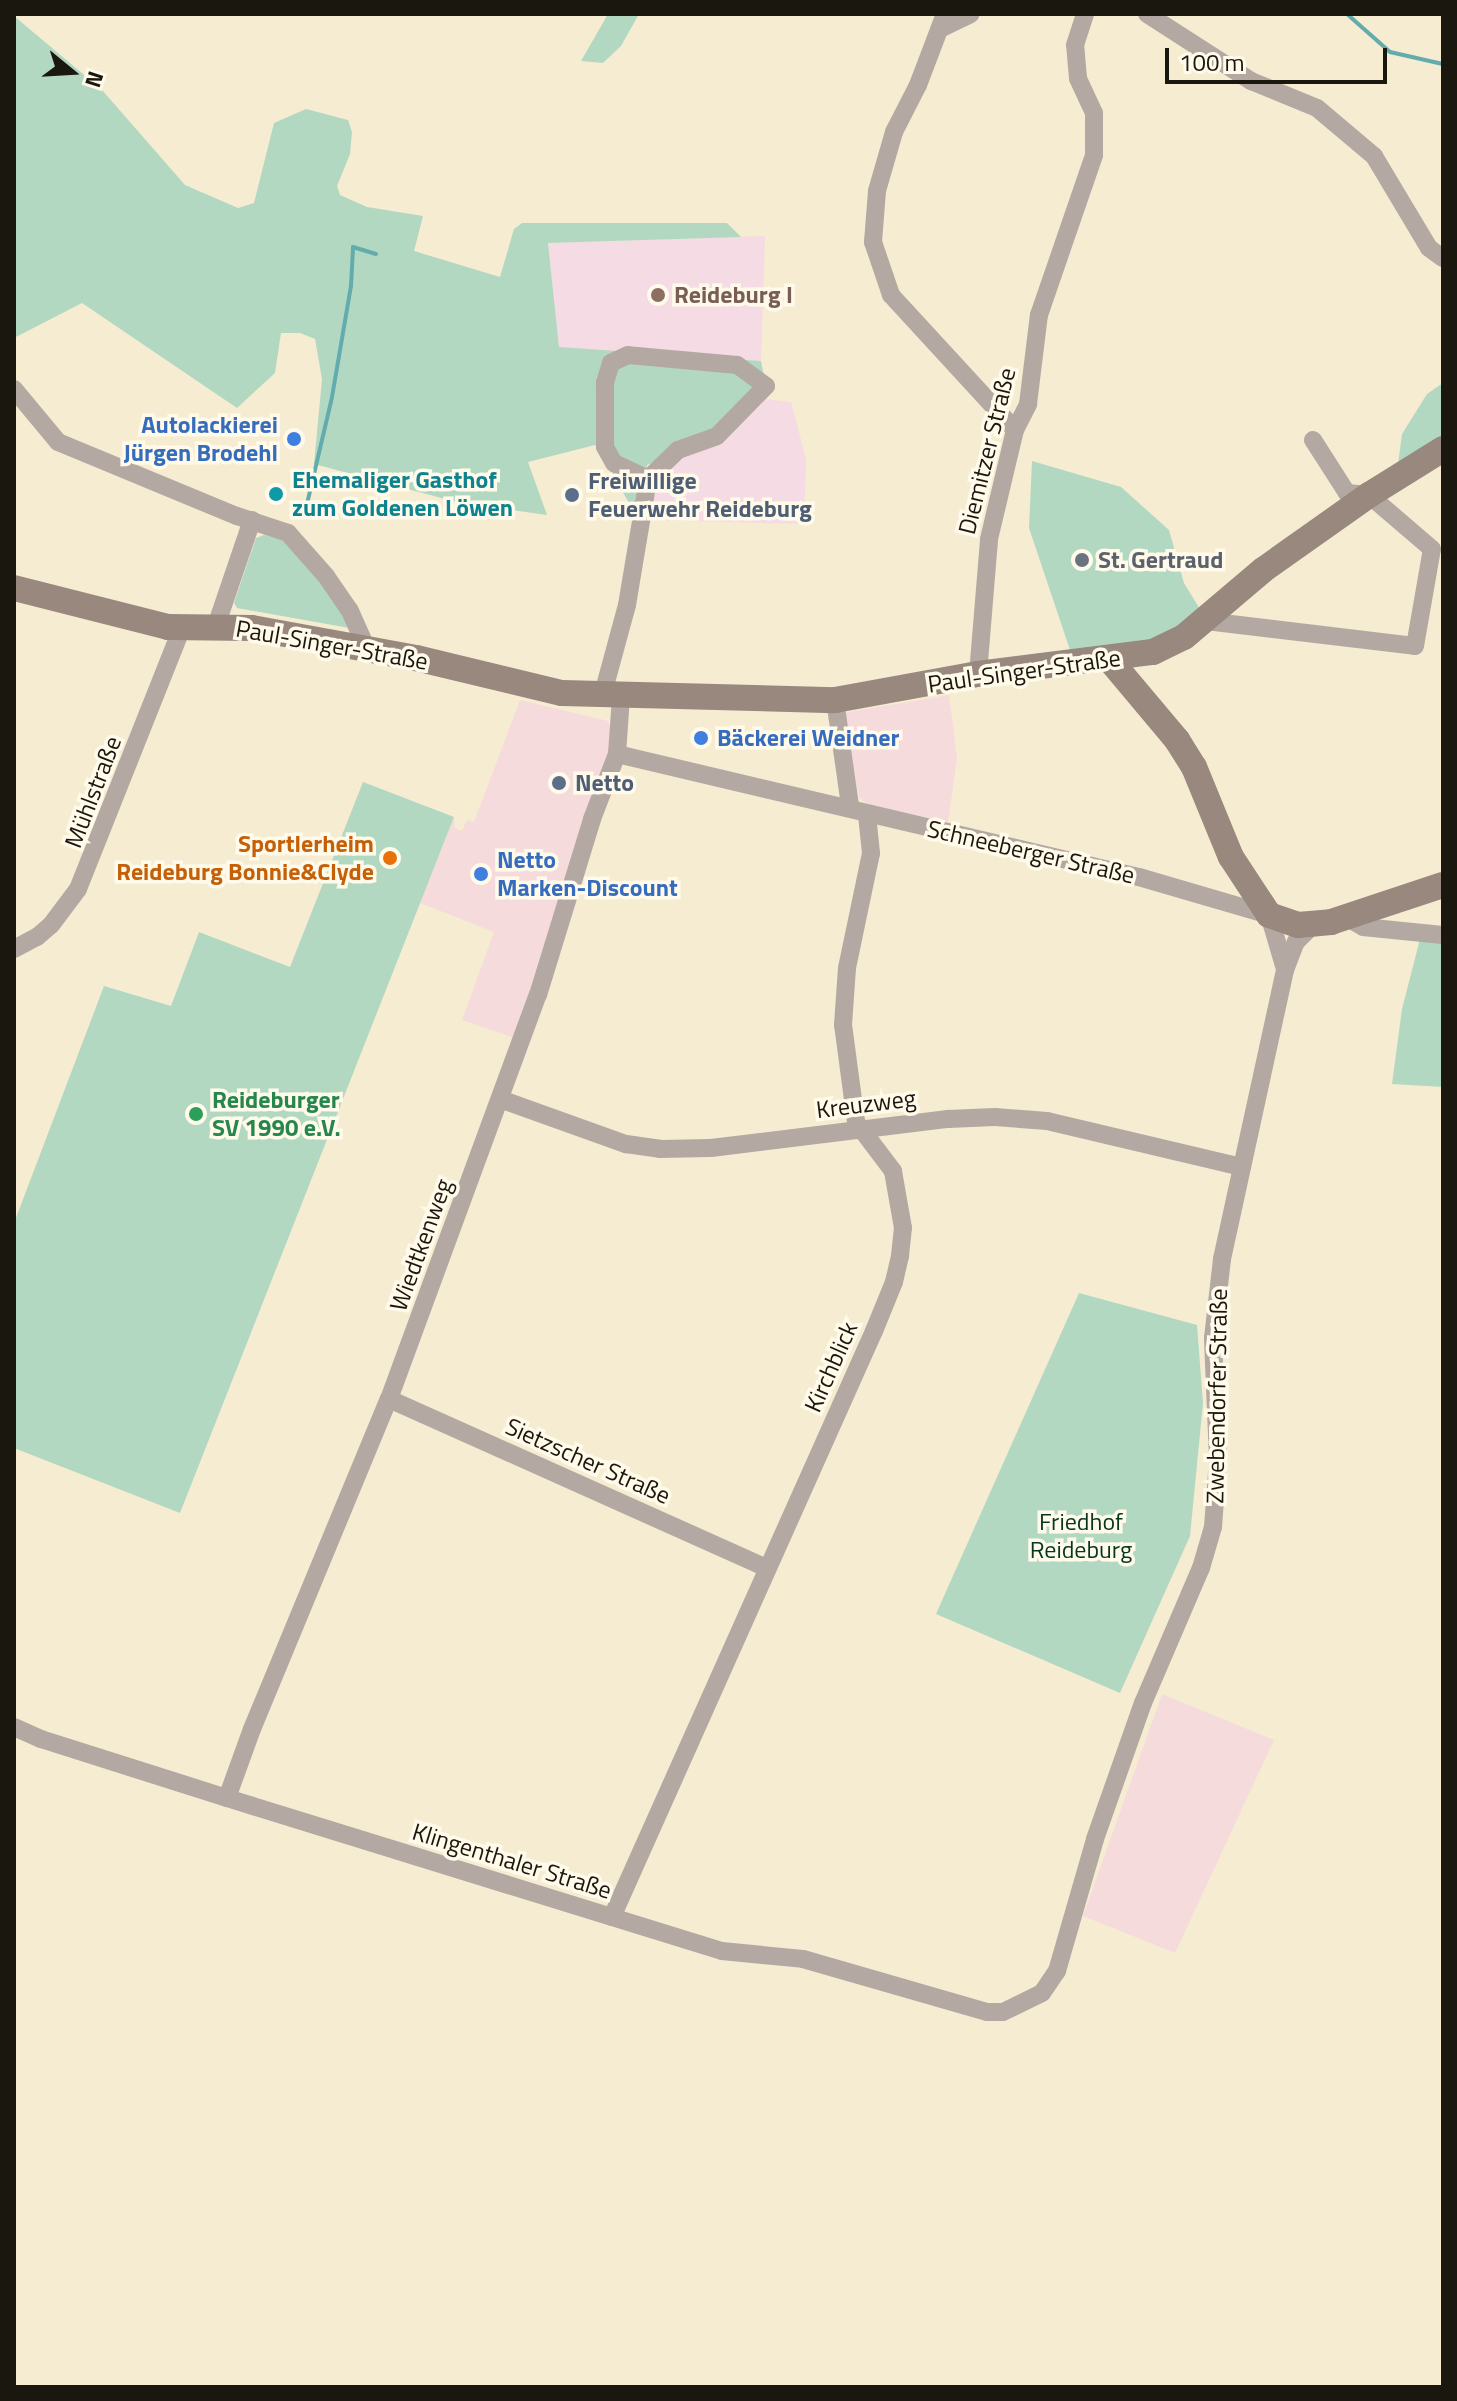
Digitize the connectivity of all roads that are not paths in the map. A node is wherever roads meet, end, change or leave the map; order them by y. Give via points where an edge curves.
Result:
1 (971, 14) edge
2 (1085, 14) edge
3 (1147, 14) edge
4 (943, 22) edge
5 (1443, 258) edge
6 (14, 389) edge
7 (1015, 430) junction
8 (1313, 440) dead end
9 (1443, 449) edge
10 (648, 479) junction
11 (1369, 495) junction
12 (252, 520) junction
13 (14, 588) edge
14 (1206, 621) junction
15 (216, 626) junction
16 (182, 628) junction
17 (360, 648) junction
18 (1109, 659) junction
19 (978, 674) junction
20 (612, 697) junction
21 (835, 700) junction
22 (617, 754) junction
23 (858, 810) junction
24 (1443, 885) edge
25 (1269, 915) junction
26 (1347, 918) junction
27 (1314, 924) junction
28 (1443, 935) edge
29 (14, 949) edge
30 (1285, 970) junction
31 (500, 1099) junction
32 (859, 1129) junction
33 (1242, 1167) junction
34 (389, 1399) junction
35 (767, 1568) junction
36 (14, 1727) edge
37 (227, 1798) junction
38 (612, 1917) junction
39 (1003, 2012) joint

1 - 4 street
2 - 7 street, Diemitzer Straße via 1075,45 1078,78 1094,113 1094,155 1039,315 1028,404
3 - 5 street via 1251,81 1317,108 1374,156 1429,248
4 - 7 street via 894,132 877,191 873,242 891,295
6 - 12 street via 58,442
7 - 19 street, Diemitzer Straße via 989,539
8 - 11 street via 1347,493
9 - 11 street, Paul-Singer-Straße
10 - 10 street via 678,450 717,436 766,386 737,365 628,355 611,363 605,383 605,447 614,463
10 - 20 street
11 - 14 street, Paul-Singer-Straße via 1263,570
11 - 14 street via 1432,549 1415,646
12 - 15 street
12 - 17 street via 288,533 304,549 350,611 362,638
13 - 16 street, Paul-Singer-Straße
14 - 18 street, Paul-Singer-Straße via 1153,652
15 - 16 street, Paul-Singer-Straße
15 - 17 street, Paul-Singer-Straße
16 - 29 street, Mühlstraße via 78,889 51,925
17 - 20 street, Paul-Singer-Straße via 562,693
18 - 19 street, Paul-Singer-Straße
18 - 25 street, Zwebendorfer Straße via 1186,754 1231,857
19 - 21 street, Paul-Singer-Straße
20 - 21 street, Paul-Singer-Straße
20 - 22 street, Wiedtkenweg
21 - 23 street
22 - 23 street, Schneeberger Straße
22 - 31 street, Wiedtkenweg
23 - 25 street, Schneeberger Straße via 1139,877
23 - 32 street, Kirchblick via 871,853 843,997
24 - 26 street
25 - 27 street, Schneeberger Straße via 1298,925
25 - 30 street, Zwebendorfer Straße
26 - 27 street, Schneeberger Straße
26 - 28 street, Schneeberger Straße via 1363,927
27 - 30 street, Zwebendorfer Straße via 1296,942
30 - 33 street, Zwebendorfer Straße
31 - 32 street, Kreuzweg via 626,1144 660,1149 711,1148
31 - 34 street, Wiedtkenweg
32 - 33 street, Kreuzweg via 948,1119 1031,1118
32 - 35 street, Kirchblick via 893,1171 903,1228 900,1256 874,1331
33 - 39 street, Zwebendorfer Straße via 1215,1307 1218,1459 1213,1527 1095,1839 1057,1971 1042,1993
34 - 35 street, Sietzscher Straße
34 - 37 street, Wiedtkenweg
35 - 38 street, Kirchblick
36 - 37 street, Klingenthaler Straße
37 - 38 street, Klingenthaler Straße
38 - 39 street, Klingenthaler Straße via 722,1951 803,1959 952,2004

